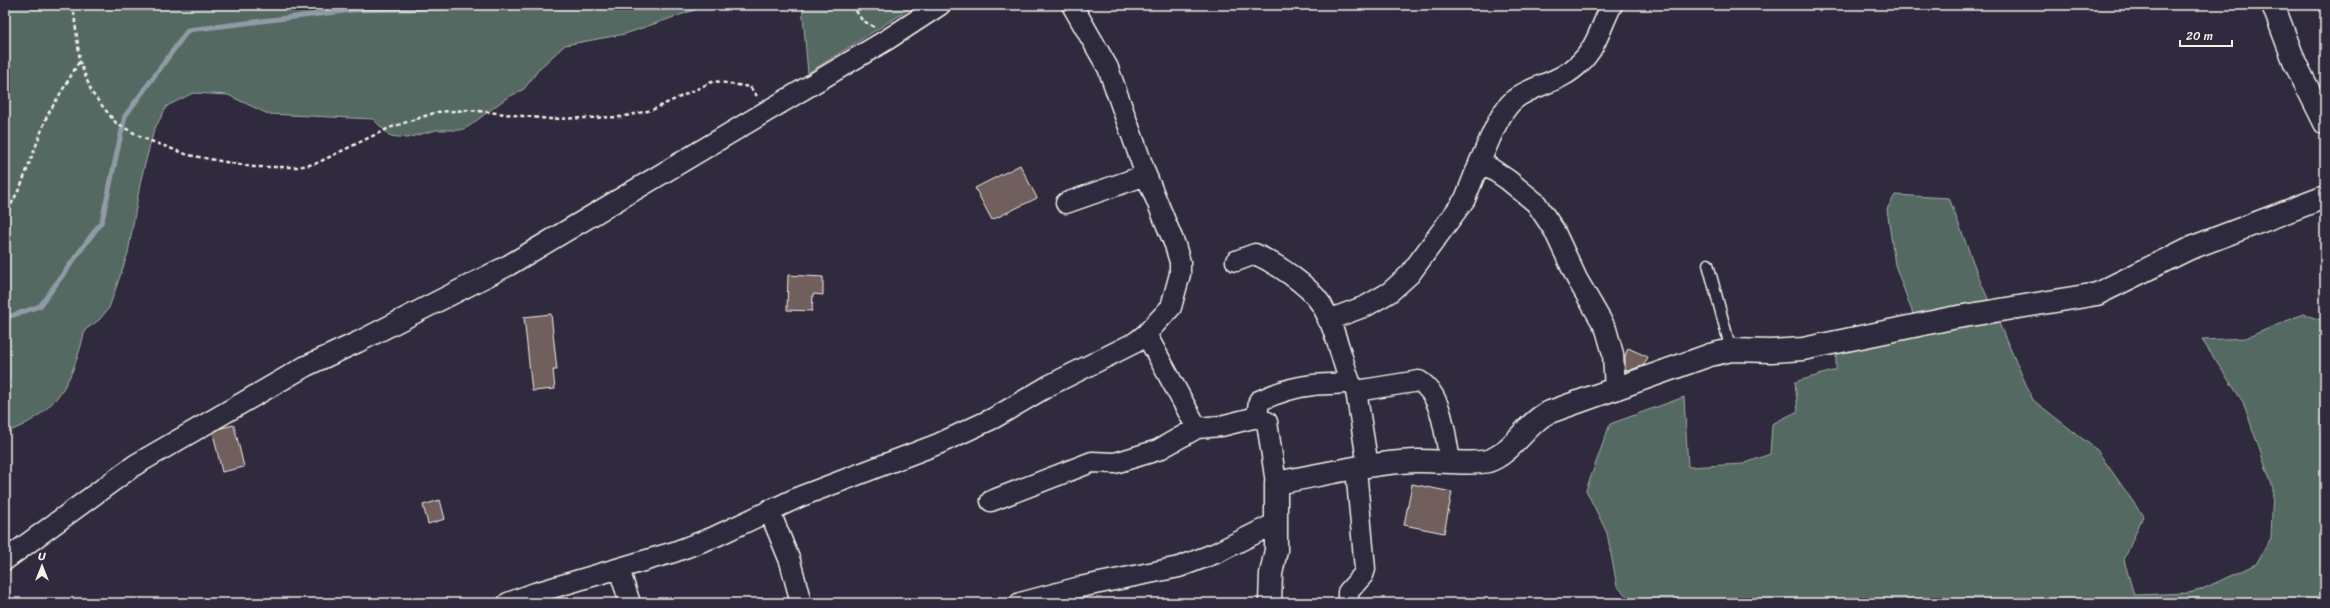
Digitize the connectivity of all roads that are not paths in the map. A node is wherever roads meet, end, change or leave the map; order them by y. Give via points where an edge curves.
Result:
1 (940, 5) edge
2 (1072, 5) edge
3 (1612, 5) edge
4 (2273, 5) edge
5 (2325, 123) edge
6 (1480, 161) junction
7 (1146, 175) junction
8 (2325, 197) edge
9 (1066, 203) dead end
10 (1236, 261) dead end
11 (1708, 264) dead end
12 (1328, 320) junction
13 (1146, 334) junction
14 (1732, 350) junction
15 (1353, 387) junction
16 (1615, 390) junction
17 (1256, 417) junction
18 (1197, 428) junction
19 (1450, 461) junction
20 (1362, 467) junction
21 (1276, 483) junction
22 (991, 501) dead end
23 (769, 510) junction
24 (1276, 523) junction
25 (5, 560) edge
26 (619, 570) junction
27 (508, 603) edge
28 (630, 603) edge
29 (801, 603) edge
30 (1020, 603) edge
31 (1270, 603) edge
32 (1348, 603) edge

1 - 25 street via 888,39 509,265 306,366 135,465
2 - 7 street via 1108,68
3 - 6 street via 1590,53 1564,77 1526,92 1512,102 1503,114
4 - 5 street via 2295,63
6 - 12 street via 1465,199 1410,274 1390,292
6 - 16 street via 1536,203 1554,230 1577,279 1606,329 1613,354
7 - 9 street
7 - 13 street via 1176,245 1180,274 1171,307
8 - 14 street via 2188,249 2097,294 1952,318 1803,349 1771,352
10 - 12 street via 1252,254 1261,257 1314,294
11 - 14 lane
12 - 15 street
13 - 18 street
13 - 23 street via 1136,342 1050,385 971,429
14 - 16 street via 1710,355
15 - 17 street via 1312,385 1277,392 1259,401
15 - 19 street via 1419,381 1428,386 1436,400
15 - 20 street
16 - 19 street via 1540,416 1501,453 1488,461
17 - 18 street via 1221,426
17 - 21 street via 1266,422
18 - 22 street via 1158,450 1115,463 1092,462
19 - 20 street via 1414,461
20 - 21 street
20 - 32 street via 1365,570 1348,592
21 - 24 street
23 - 26 street via 714,537
23 - 29 street via 790,561
24 - 30 street via 1227,548 1179,567 1080,587
24 - 31 street via 1276,550 1271,574
26 - 27 street
26 - 28 street

